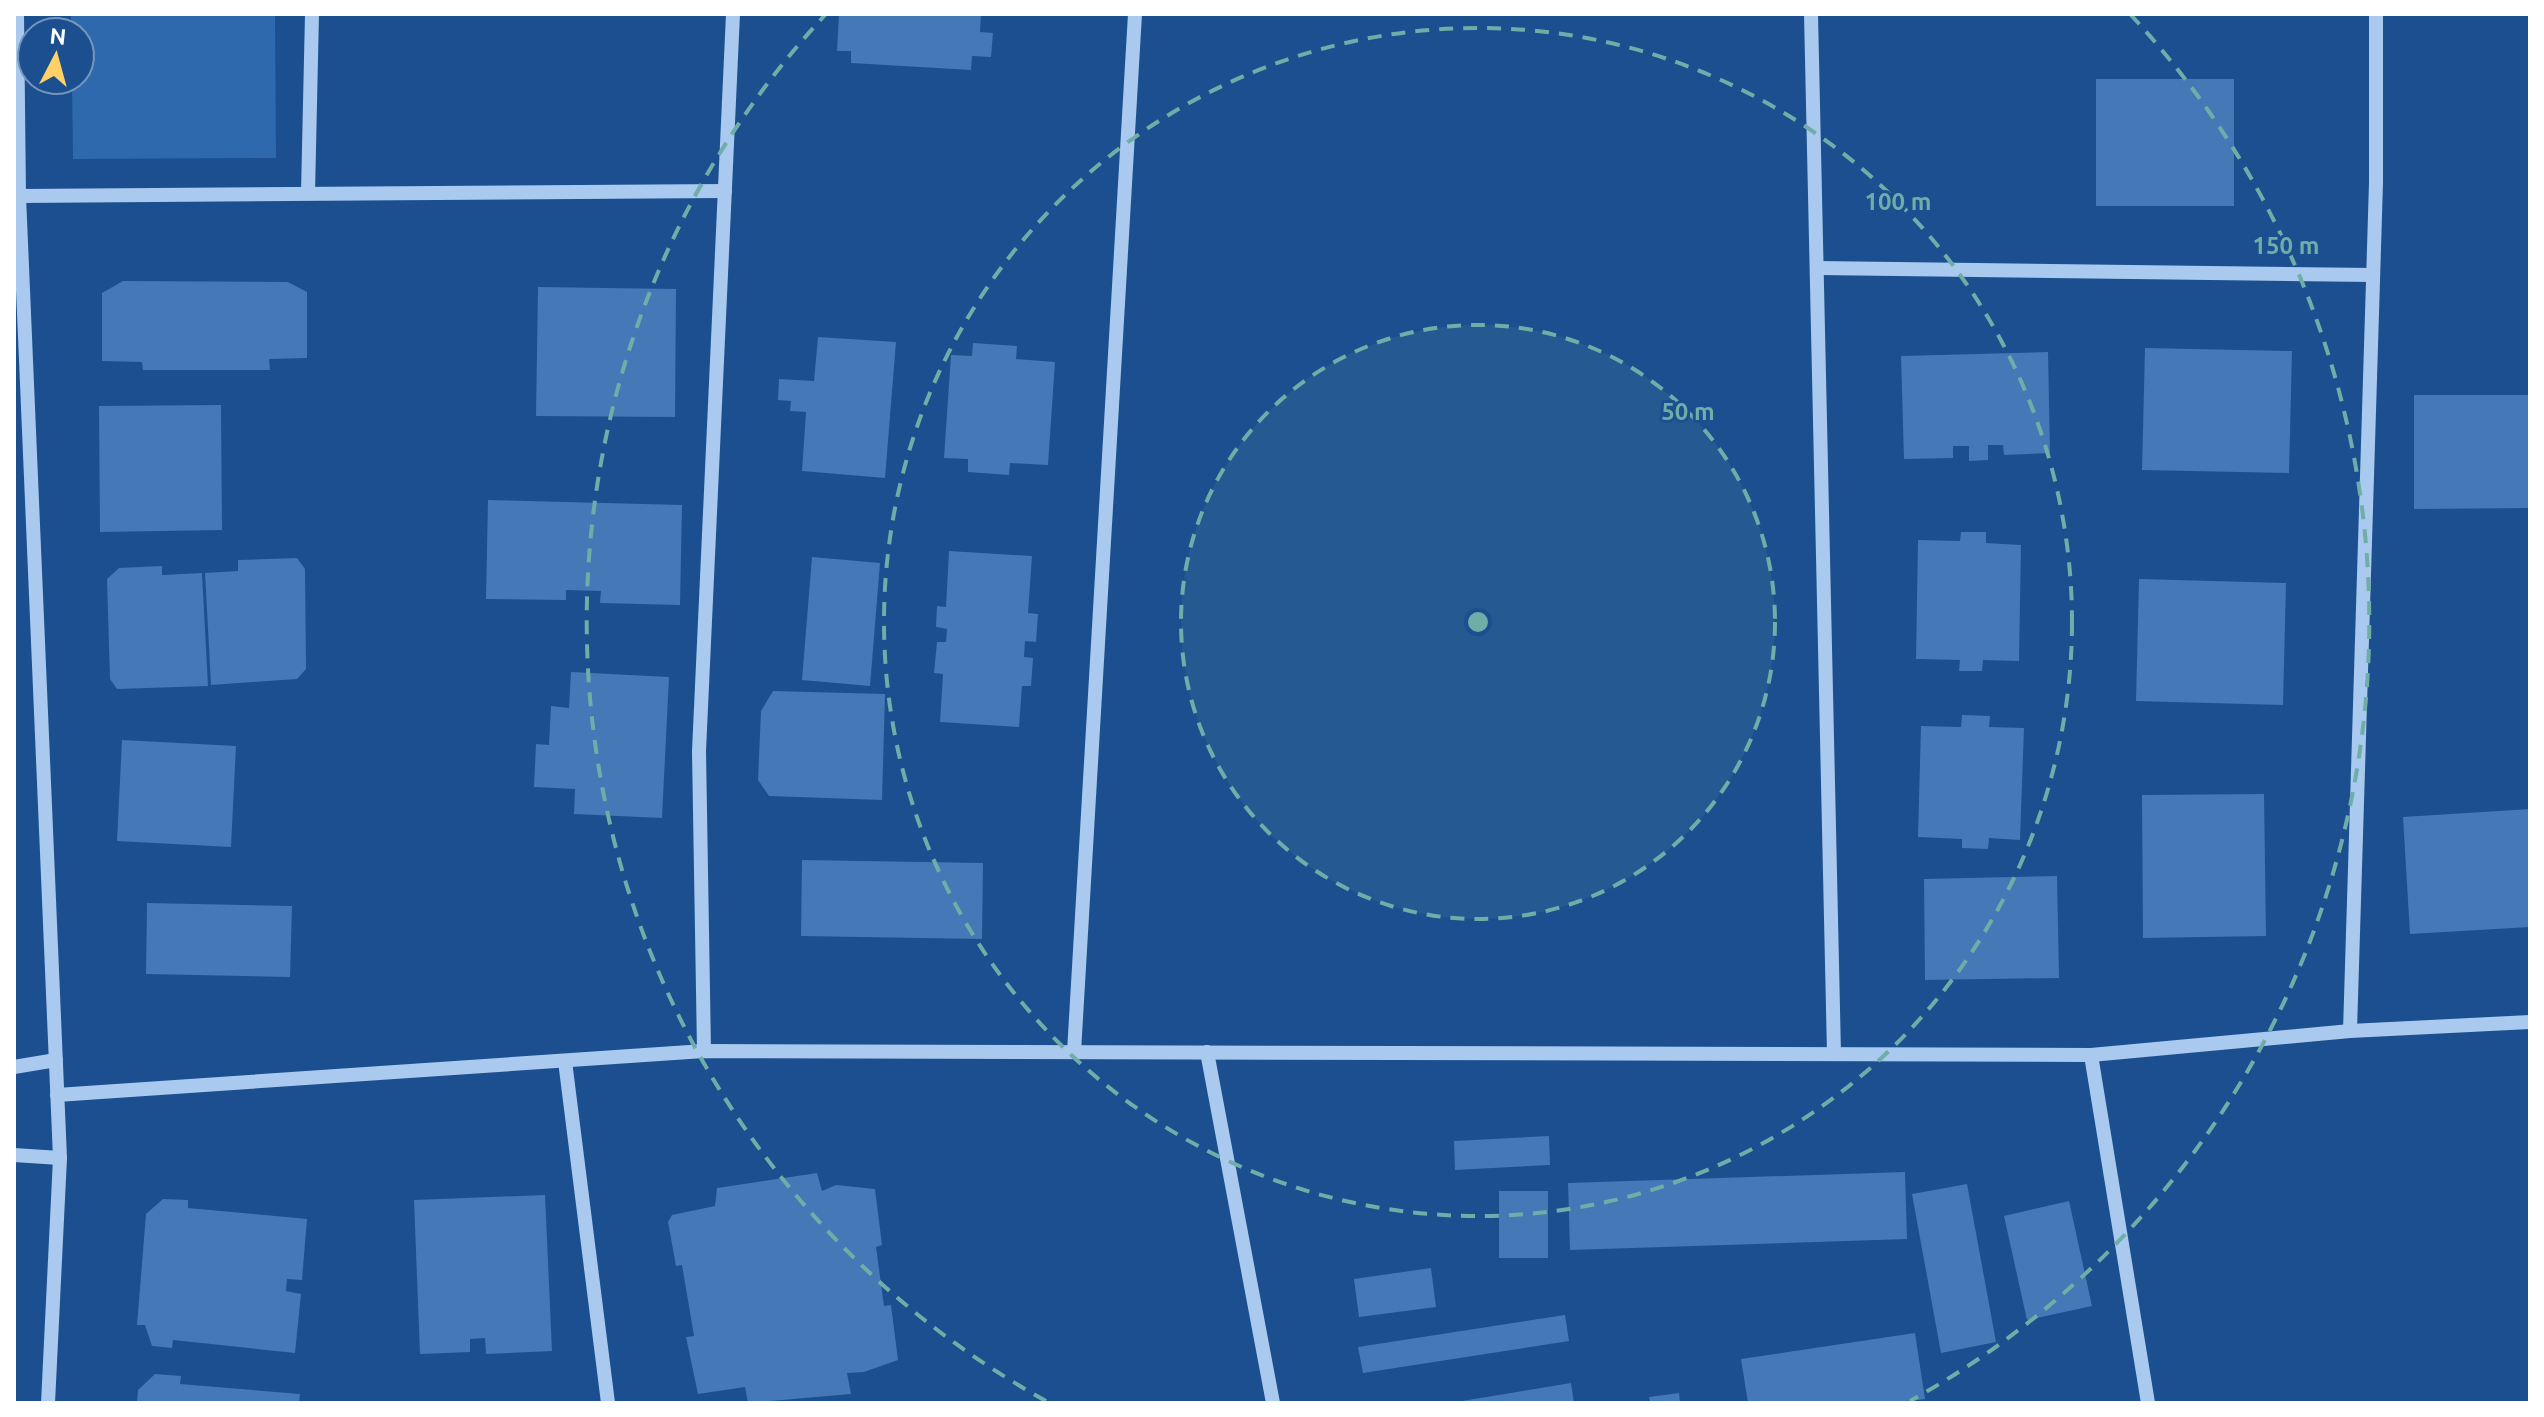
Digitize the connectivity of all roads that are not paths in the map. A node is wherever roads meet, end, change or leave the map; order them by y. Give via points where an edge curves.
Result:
1 (17, 14) edge
2 (312, 14) edge
3 (733, 14) edge
4 (1135, 14) edge
5 (1811, 14) edge
6 (2376, 14) edge
7 (725, 191) junction
8 (308, 193) junction
9 (19, 196) junction
10 (1817, 268) junction
11 (2373, 275) junction
12 (2530, 1022) edge
13 (2350, 1031) junction
14 (704, 1051) junction
15 (1074, 1052) junction
16 (1207, 1052) junction
17 (1834, 1054) junction
18 (2091, 1055) junction
19 (56, 1060) junction
20 (565, 1061) junction
21 (14, 1067) edge
22 (57, 1095) junction
23 (14, 1155) edge
24 (60, 1158) junction
25 (48, 1403) edge
26 (608, 1403) edge
27 (1273, 1403) edge
28 (2148, 1403) edge

1 - 9 street
2 - 8 street
3 - 7 street
4 - 15 street
5 - 10 street
6 - 11 street
7 - 8 street
7 - 14 street via 699,751
8 - 9 street
9 - 19 street
10 - 11 street
10 - 17 street
11 - 13 street
12 - 13 street
13 - 18 street
14 - 15 street
14 - 20 street
15 - 16 street
16 - 17 street
16 - 27 street
17 - 18 street
18 - 28 street
19 - 21 street
19 - 22 street
20 - 22 street
20 - 26 street
22 - 24 street
23 - 24 street
24 - 25 street

